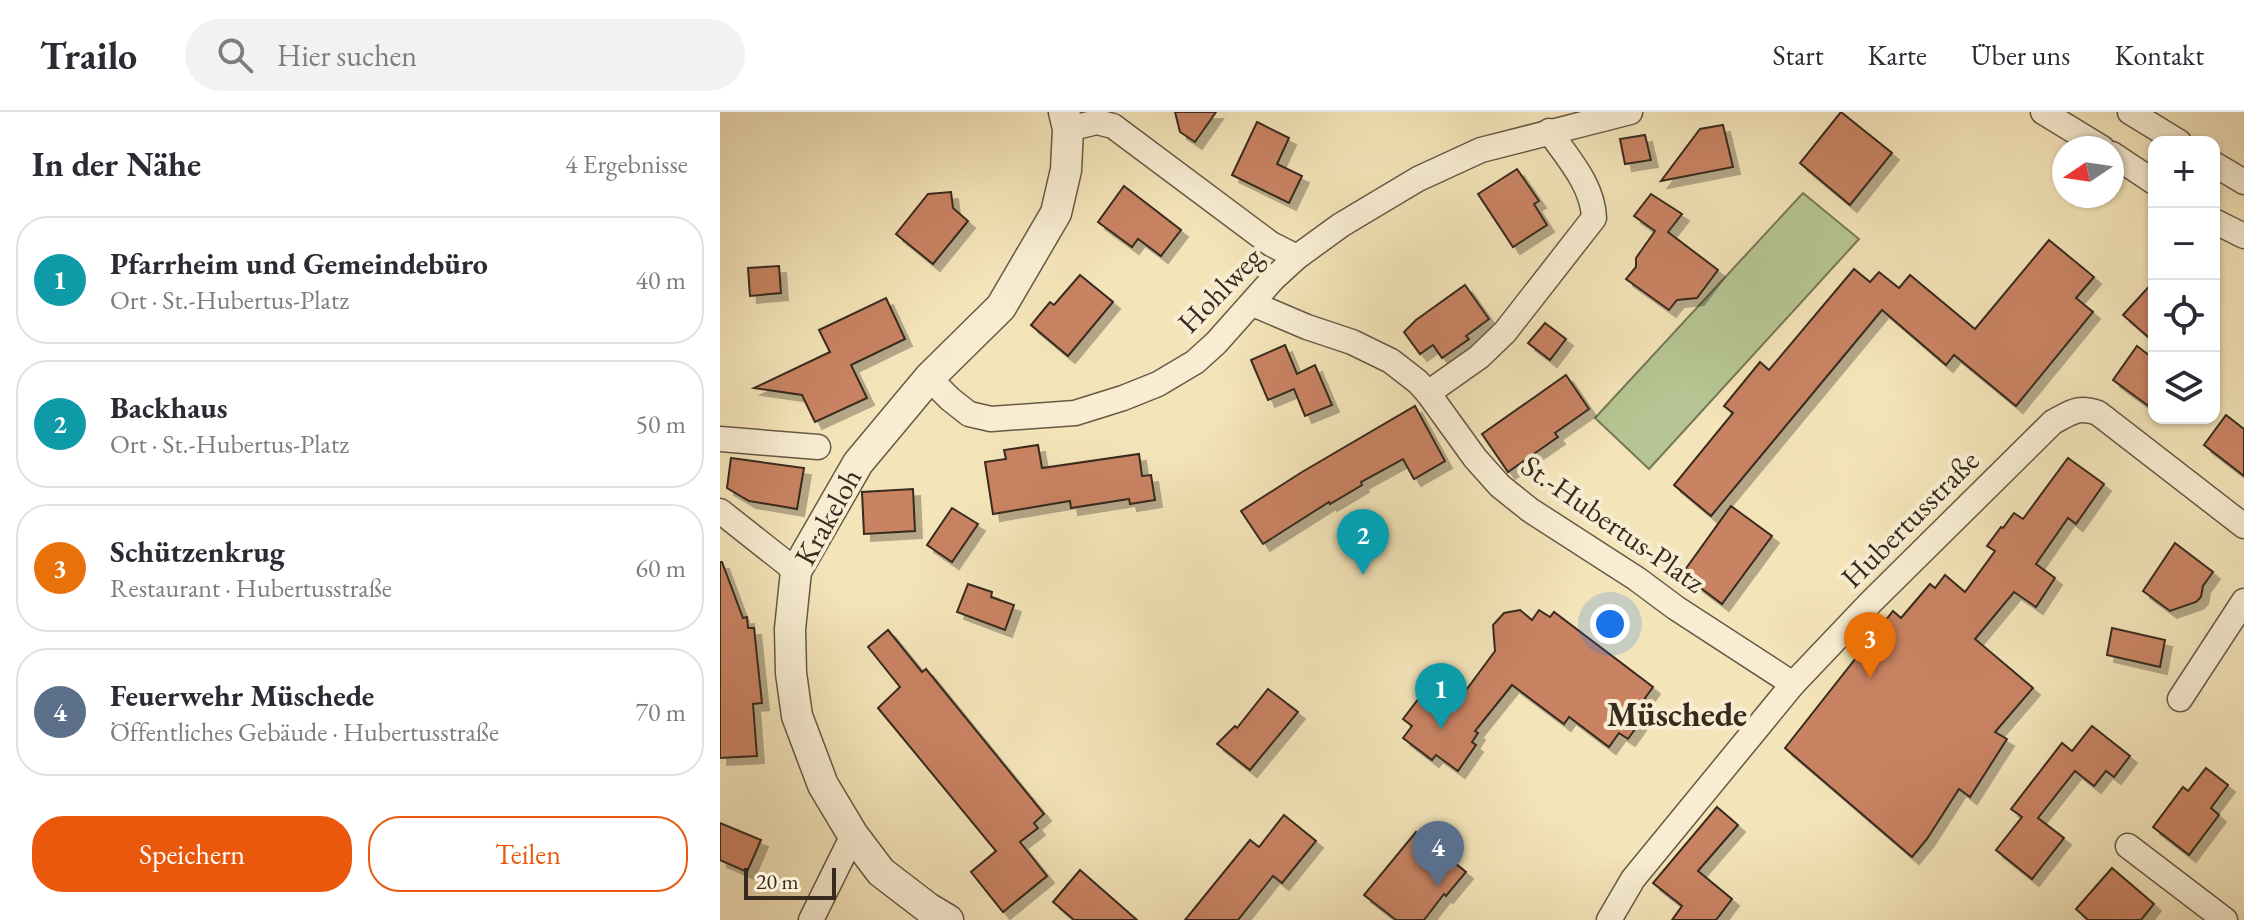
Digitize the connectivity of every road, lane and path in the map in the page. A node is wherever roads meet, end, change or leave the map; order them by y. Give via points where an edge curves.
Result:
1 (1630, 112) edge
2 (2043, 112) edge
3 (2130, 112) edge
4 (1066, 120) edge
5 (1549, 131) junction
6 (2082, 136) edge
7 (2169, 136) edge
8 (2124, 162) edge
9 (2220, 168) edge
10 (2148, 178) edge
11 (2244, 182) edge
12 (2220, 224) edge
13 (2244, 236) edge
14 (1297, 257) junction
15 (1253, 304) junction
16 (929, 378) junction
17 (1428, 393) junction
18 (720, 439) edge
19 (818, 447) dead end
20 (720, 511) edge
21 (2244, 526) edge
22 (796, 571) junction
23 (2244, 601) edge
24 (1793, 684) junction
25 (2180, 699) dead end
26 (853, 835) junction
27 (2128, 846) dead end
28 (811, 920) edge
29 (948, 920) edge
30 (1609, 920) edge
31 (2225, 920) edge

1 - 5 street, Hohlweg
2 - 6 street
3 - 7 street
4 - 14 street, Krakeloh via 1113,126 1271,244
4 - 16 street, Krakeloh via 1066,170 1056,213 1001,307
5 - 14 street, Hohlweg via 1481,150 1418,179
5 - 17 street via 1584,183 1594,218 1505,332
8 - 10 street
9 - 11 street
12 - 13 street
14 - 15 street, Hohlweg
15 - 16 street, Hohlweg via 1195,362 1158,384 1075,413 991,419 969,414
15 - 17 street, St.-Hubertus-Platz via 1391,361
16 - 22 street, Krakeloh via 858,463
17 - 24 street, St.-Hubertus-Platz via 1475,458 1530,510
18 - 19 street
20 - 22 street
21 - 24 street, Hubertusstraße via 2098,413 2070,413 2053,422
22 - 26 street, Krakeloh via 790,629 797,716 823,785
23 - 25 street
24 - 30 street, Hubertusstraße via 1633,879
26 - 28 street
26 - 29 street, Krakeloh via 881,872
27 - 31 street

